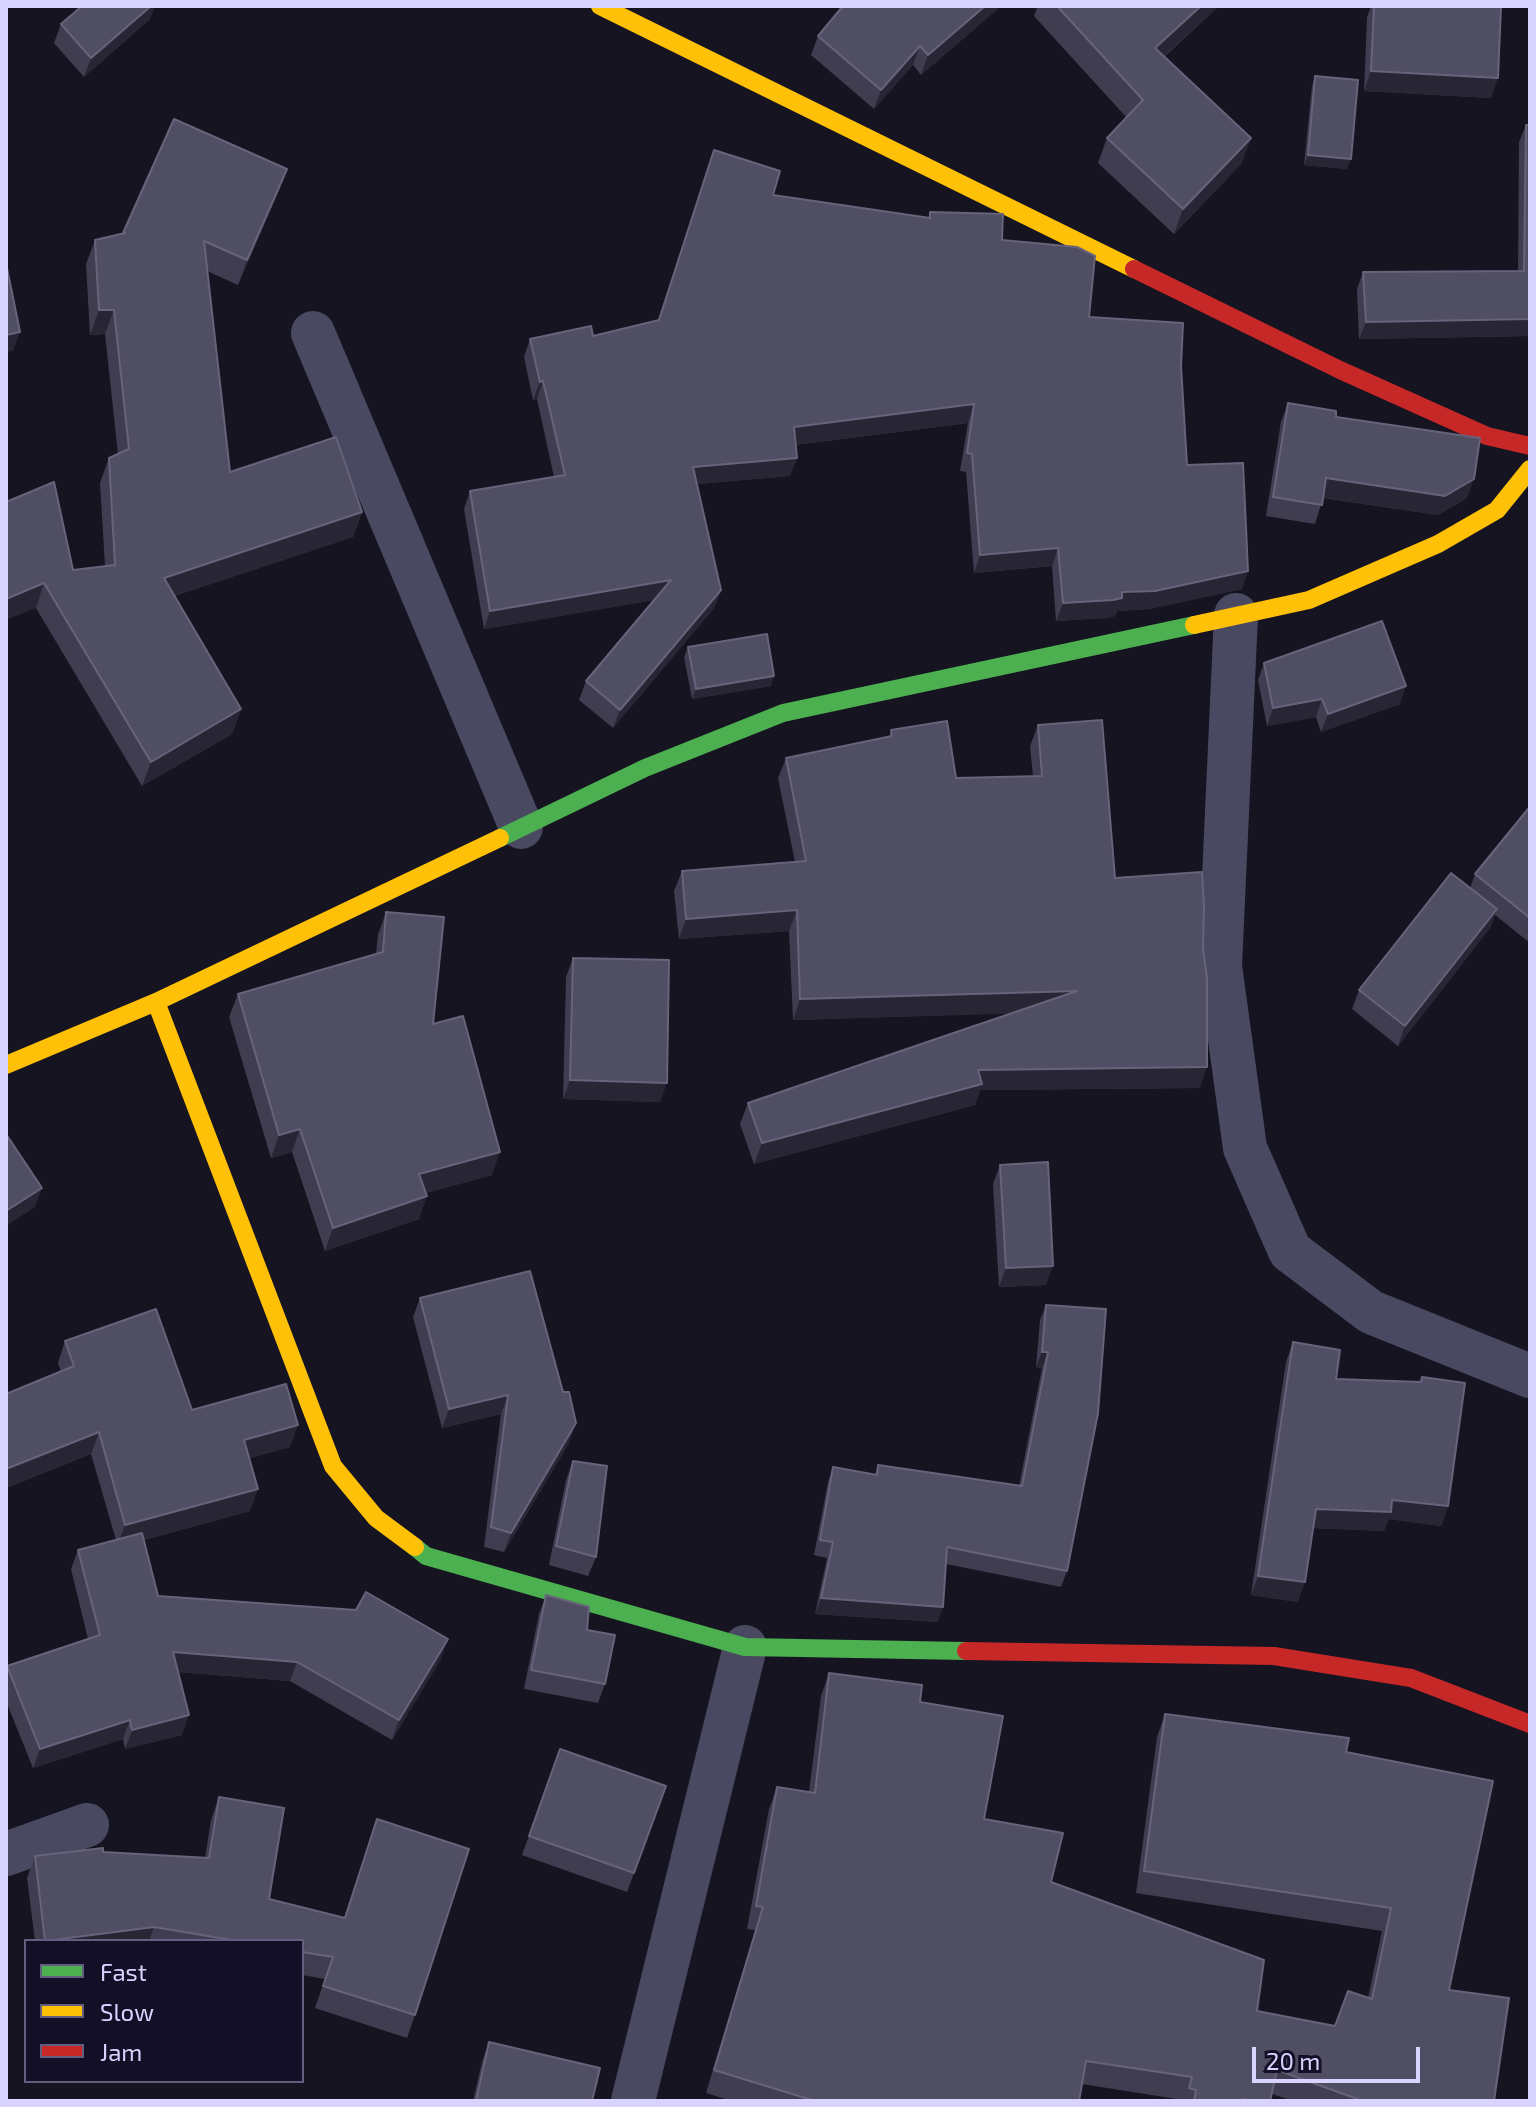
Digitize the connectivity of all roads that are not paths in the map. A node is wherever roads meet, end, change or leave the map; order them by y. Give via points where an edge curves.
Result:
1 (600, 6) edge
2 (313, 333) dead end
3 (1530, 446) edge
4 (1530, 469) edge
5 (1236, 615) junction
6 (521, 827) junction
7 (156, 1002) junction
8 (6, 1065) edge
9 (1530, 1376) edge
10 (745, 1647) junction
11 (1530, 1724) edge
12 (87, 1825) dead end
13 (6, 1854) edge
14 (633, 2101) edge

1 - 3 street via 1340,370 1487,436
2 - 6 street
4 - 5 street via 1497,510 1438,544 1309,600
5 - 6 street via 783,713 645,768
5 - 9 street via 1220,966 1245,1148 1290,1251 1371,1312
6 - 7 street
7 - 8 street
7 - 10 street via 333,1466 376,1518 426,1556
10 - 11 street via 1274,1656 1411,1678
10 - 14 street
12 - 13 street

